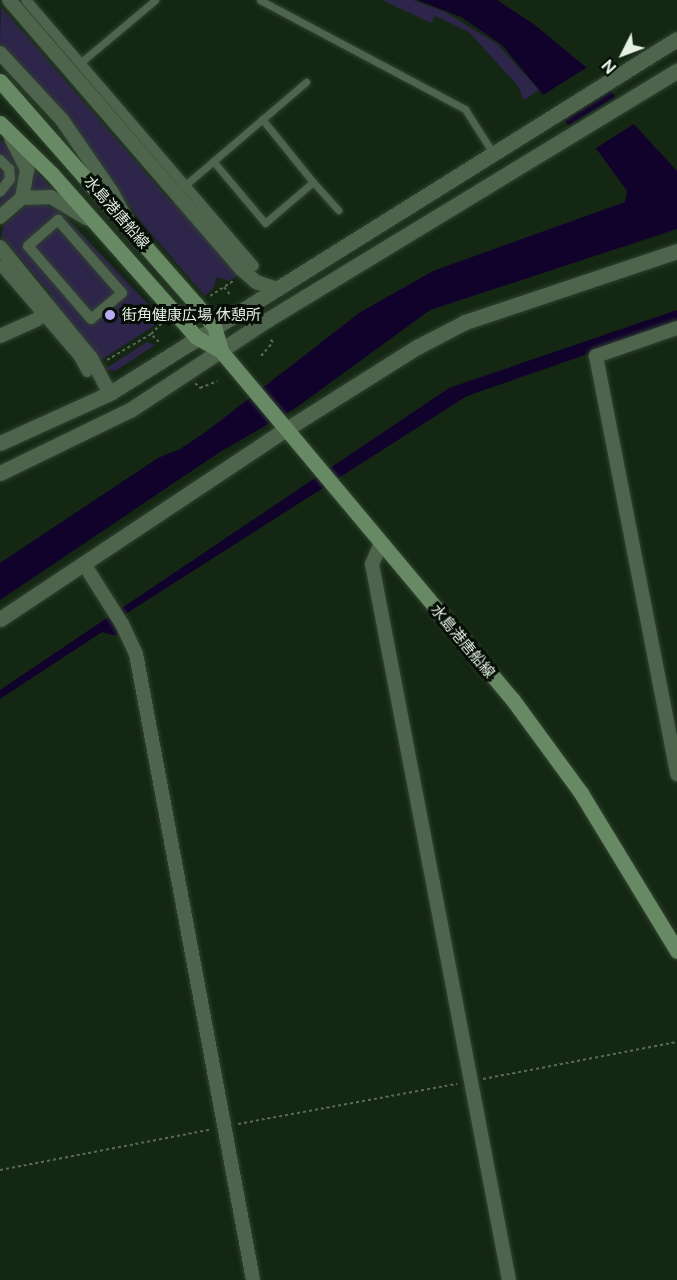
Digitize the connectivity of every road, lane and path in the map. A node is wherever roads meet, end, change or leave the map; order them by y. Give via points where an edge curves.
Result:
1 (9, 0) edge
2 (26, 0) edge
3 (155, 0) edge
4 (260, 0) edge
5 (677, 39) edge
6 (0, 53) edge
7 (80, 63) junction
8 (677, 71) edge
9 (0, 81) edge
10 (306, 82) dead end
11 (262, 120) junction
12 (3, 127) edge
13 (493, 153) junction
14 (0, 160) edge
15 (213, 161) junction
16 (313, 182) junction
17 (179, 190) junction
18 (0, 192) edge
19 (22, 198) junction
20 (338, 210) dead end
21 (0, 217) edge
22 (97, 226) junction
23 (131, 228) junction
24 (0, 247) edge
25 (677, 251) edge
26 (0, 265) edge
27 (254, 266) dead end
28 (240, 277) dead end
29 (224, 287) junction
30 (274, 288) junction
31 (210, 296) dead end
32 (231, 296) dead end
33 (47, 312) junction
34 (91, 319) joint
35 (162, 323) dead end
36 (214, 326) junction
37 (677, 328) edge
38 (151, 334) junction
39 (0, 336) edge
40 (196, 337) junction
41 (268, 338) dead end
42 (159, 342) dead end
43 (221, 351) junction
44 (261, 356) dead end
45 (102, 363) dead end
46 (87, 372) dead end
47 (218, 381) dead end
48 (195, 383) dead end
49 (110, 393) junction
50 (282, 426) junction
51 (0, 443) edge
52 (0, 473) edge
53 (381, 543) junction
54 (84, 564) junction
55 (0, 620) edge
56 (677, 774) edge
57 (677, 951) edge
58 (677, 1042) edge
59 (471, 1081) junction
60 (224, 1126) junction
61 (0, 1170) edge
62 (253, 1280) edge
63 (509, 1280) edge

1 - 17 street
2 - 7 street
3 - 7 lane
4 - 13 lane via 465,109
5 - 13 street
6 - 23 street via 62,120 111,190
7 - 17 street
8 - 43 street
9 - 23 main road, 水島港唐船線
10 - 11 lane
11 - 15 lane
11 - 16 lane
12 - 19 street via 27,170
12 - 22 main road, 水島港唐船線
13 - 30 street
14 - 18 street via 9,169 10,179
15 - 16 lane via 265,223
15 - 17 lane
16 - 20 lane
17 - 27 street
17 - 30 street via 240,268 256,282
19 - 21 street
19 - 22 street via 51,197
22 - 40 main road, 水島港唐船線
23 - 36 main road, 水島港唐船線
24 - 33 street
25 - 50 street via 465,322
26 - 33 street
28 - 29 path
29 - 31 path
29 - 32 path
30 - 36 street
33 - 39 street
33 - 46 street
33 - 49 street via 91,358
34 - 34 street via 28,246 58,220 122,293
35 - 38 path
36 - 40 street
36 - 43 main road, 水島港唐船線
37 - 56 street via 596,356
38 - 42 path
38 - 45 path
40 - 43 main road, 水島港唐船線
40 - 49 street
41 - 44 path via 273,342
43 - 50 main road, 水島港唐船線
43 - 52 street via 102,426
47 - 48 path via 200,388
49 - 51 street
50 - 53 main road, 水島港唐船線
50 - 54 street
53 - 57 main road, 水島港唐船線 via 549,747 613,842
53 - 59 street via 372,564
54 - 55 street
54 - 60 street via 136,654
58 - 59 path
59 - 60 path
59 - 63 street
60 - 61 path
60 - 62 street

